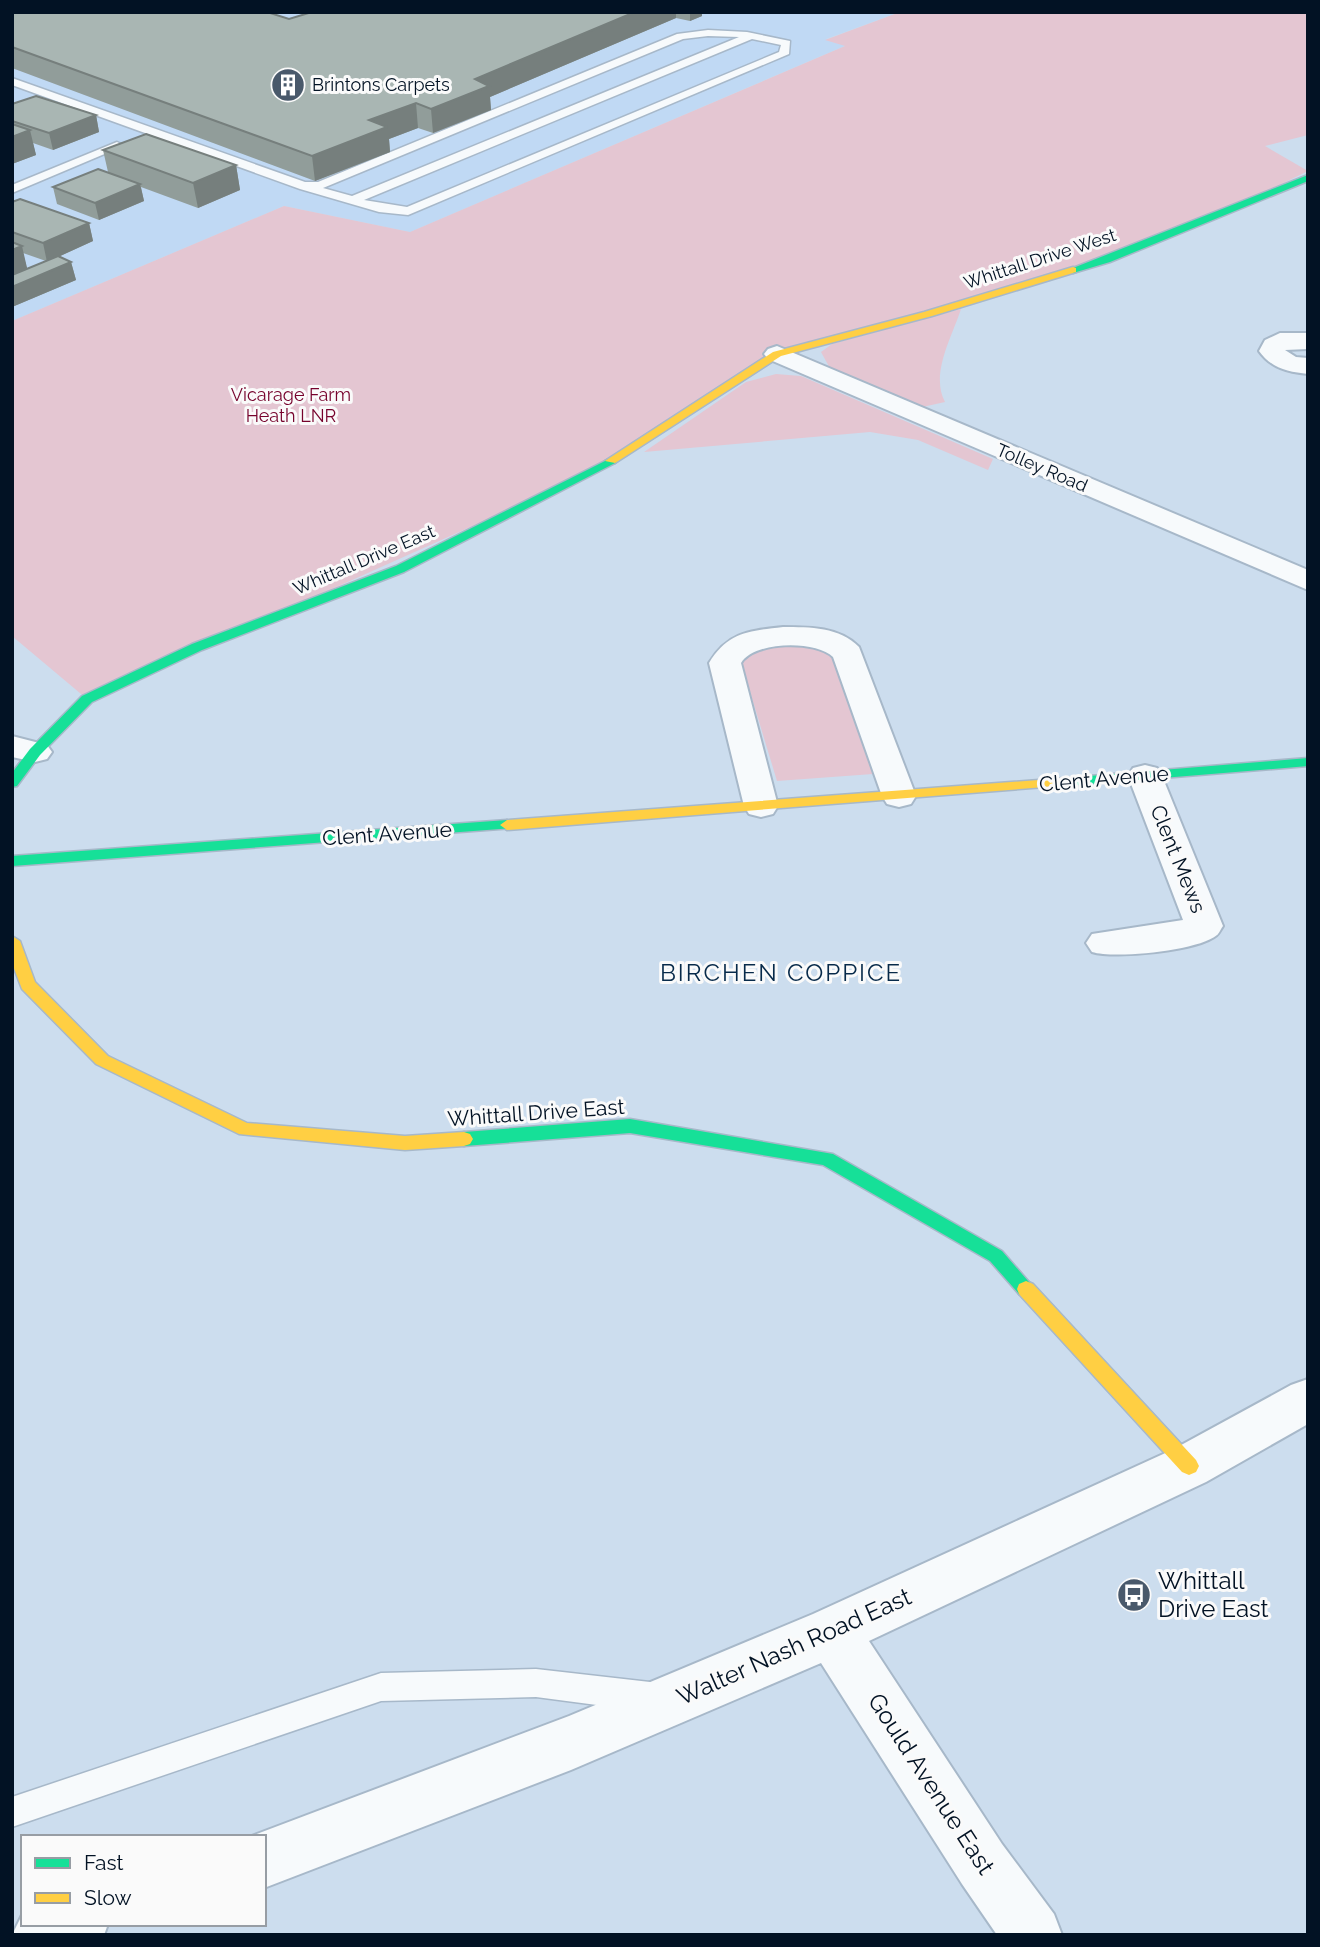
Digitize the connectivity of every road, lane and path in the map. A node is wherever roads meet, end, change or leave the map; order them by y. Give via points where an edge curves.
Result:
1 (752, 35) junction
2 (12, 81) edge
3 (117, 145) edge
4 (1308, 178) edge
5 (304, 186) junction
6 (12, 188) edge
7 (353, 200) junction
8 (1308, 341) edge
9 (777, 354) junction
10 (1308, 366) edge
11 (1308, 581) edge
12 (24, 749) edge
13 (1308, 762) edge
14 (1145, 776) junction
15 (12, 783) edge
16 (899, 796) junction
17 (761, 806) junction
18 (12, 861) edge
19 (12, 940) edge
20 (1105, 943) dead end
21 (1308, 1400) edge
22 (1189, 1466) junction
23 (832, 1632) junction
24 (672, 1700) junction
25 (12, 1812) edge
26 (266, 1858) edge
27 (72, 1926) edge
28 (41, 1935) edge
29 (1034, 1935) edge

1 - 5 lane via 703,32 681,36 337,179
1 - 7 lane
1 - 7 lane via 786,43 784,54 408,211
2 - 5 lane
3 - 6 lane
4 - 9 street, Whittall Drive West via 1107,260
5 - 7 lane
8 - 10 street via 1280,341 1272,351 1286,363
9 - 11 street, Tolley Road
9 - 12 street, Whittall Drive East via 595,471 400,569 197,648 87,699
12 - 15 street, Whittall Drive East
13 - 14 street, Clent Avenue
14 - 16 street, Clent Avenue
14 - 20 street, Clent Mews via 1204,926 1186,934
16 - 17 street, Clent Avenue
16 - 17 street via 848,654 835,643 809,637 777,638 748,642 733,650 725,663
17 - 18 street, Clent Avenue
19 - 22 street, Whittall Drive East via 28,985 102,1060 245,1129 405,1143 630,1126 827,1160 996,1256
21 - 22 street, Walter Nash Road East
22 - 23 street, Walter Nash Road East
23 - 24 street, Walter Nash Road East
23 - 29 street, Gould Avenue East via 982,1864
24 - 25 lane via 536,1683 381,1687
24 - 26 street, Walter Nash Road East
27 - 28 street

